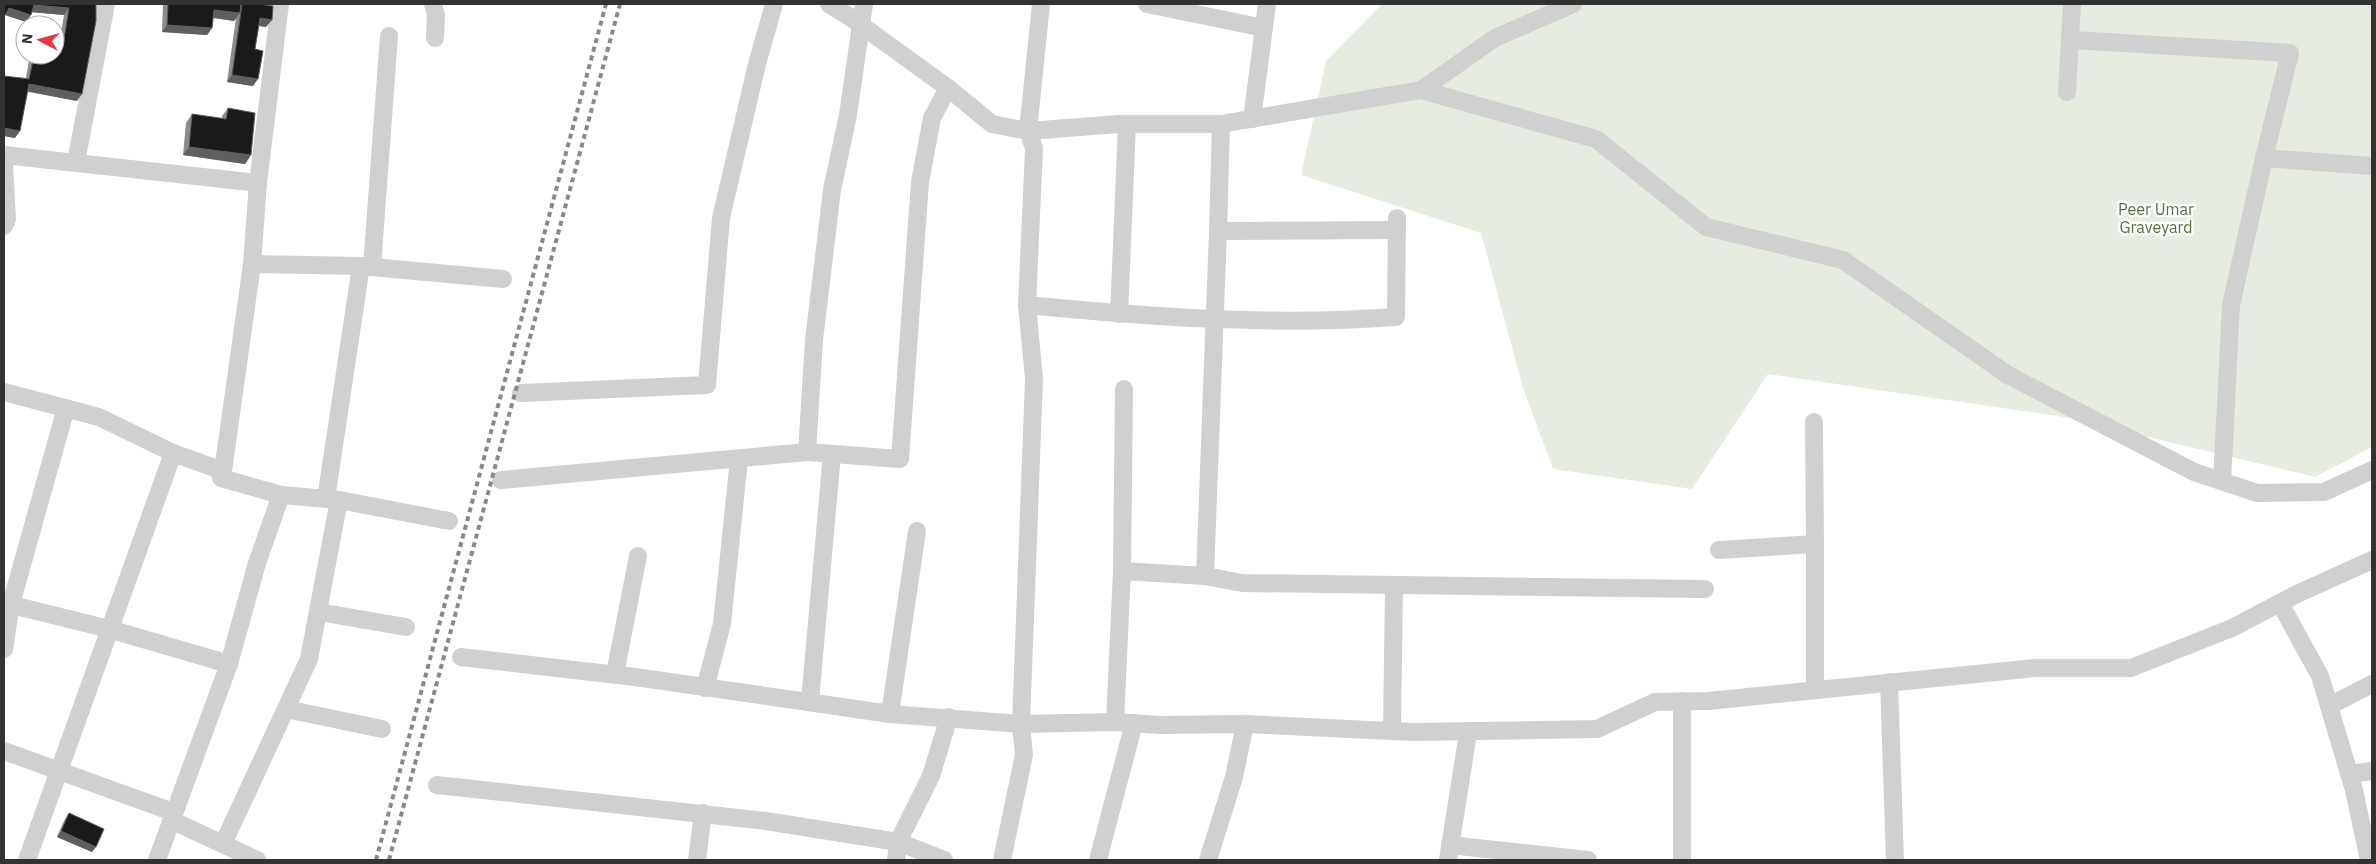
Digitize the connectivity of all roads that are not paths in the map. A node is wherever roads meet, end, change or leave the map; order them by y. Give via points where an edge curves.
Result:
1 (106, 4) edge
2 (280, 4) edge
3 (433, 4) edge
4 (774, 4) edge
5 (829, 4) edge
6 (864, 4) edge
7 (1040, 4) edge
8 (1147, 4) edge
9 (1267, 4) edge
10 (1573, 4) edge
11 (2072, 4) edge
12 (861, 25) junction
13 (1264, 28) junction
14 (389, 36) dead end
15 (435, 38) dead end
16 (2072, 40) junction
17 (948, 88) junction
18 (1421, 90) junction
19 (2067, 92) dead end
20 (1252, 119) junction
21 (1127, 124) junction
22 (1221, 124) junction
23 (1028, 131) junction
24 (4, 155) edge
25 (2264, 158) junction
26 (76, 162) junction
27 (4, 165) edge
28 (2372, 166) edge
29 (258, 183) junction
30 (4, 226) edge
31 (1218, 231) junction
32 (252, 264) junction
33 (367, 266) junction
34 (503, 279) dead end
35 (1027, 305) junction
36 (1119, 314) junction
37 (1214, 320) junction
38 (1124, 389) dead end
39 (4, 392) edge
40 (521, 393) dead end
41 (66, 408) junction
42 (1814, 422) dead end
43 (807, 452) junction
44 (173, 453) junction
45 (832, 454) junction
46 (739, 459) junction
47 (2372, 470) edge
48 (223, 471) junction
49 (501, 480) dead end
50 (2222, 481) junction
51 (281, 495) junction
52 (332, 499) junction
53 (449, 521) dead end
54 (917, 531) dead end
55 (1816, 544) junction
56 (1719, 550) dead end
57 (638, 556) dead end
58 (2372, 560) edge
59 (1122, 571) junction
60 (1205, 576) junction
61 (1394, 584) junction
62 (1706, 589) dead end
63 (2280, 603) junction
64 (8, 604) edge
65 (319, 612) junction
66 (406, 627) dead end
67 (109, 630) junction
68 (4, 649) edge
69 (461, 657) dead end
70 (228, 664) junction
71 (615, 674) junction
72 (1889, 682) junction
73 (2372, 684) edge
74 (705, 688) junction
75 (1815, 690) junction
76 (810, 701) junction
77 (1682, 701) junction
78 (2329, 706) junction
79 (286, 709) junction
80 (890, 714) junction
81 (949, 718) junction
82 (1115, 722) junction
83 (1134, 723) junction
84 (1021, 724) junction
85 (1245, 724) junction
86 (382, 729) dead end
87 (1392, 730) junction
88 (1468, 733) junction
89 (4, 752) edge
90 (58, 771) junction
91 (2372, 771) edge
92 (2349, 774) junction
93 (438, 785) dead end
94 (703, 813) junction
95 (172, 816) junction
96 (898, 842) junction
97 (223, 844) junction
98 (1449, 853) edge
99 (27, 860) edge
100 (157, 860) edge
101 (257, 860) edge
102 (697, 860) edge
103 (896, 860) edge
104 (944, 860) edge
105 (1002, 860) edge
106 (1098, 860) edge
107 (1208, 860) edge
108 (1588, 860) edge
109 (1682, 860) edge
110 (1895, 860) edge
111 (2369, 860) edge

1 - 26 street
2 - 29 street
3 - 15 street
4 - 40 street via 721,218 707,386
5 - 12 street
6 - 12 street
7 - 23 street
8 - 13 street
9 - 13 street
10 - 18 street via 1494,38
11 - 16 street
12 - 17 street
12 - 43 street via 848,115 832,190 814,340
13 - 20 street
14 - 33 street
16 - 19 street
16 - 25 street via 2290,53
17 - 23 street via 992,124
17 - 45 street via 932,118 920,182 900,459
18 - 20 street
18 - 50 street via 1596,139 1706,227 1843,260 2008,375 2194,472
20 - 22 street
21 - 22 street
21 - 23 street
21 - 36 street
22 - 31 street
23 - 35 street via 1034,148
24 - 26 street
25 - 28 street
25 - 50 street via 2231,305
26 - 29 street
27 - 30 street via 7,219
29 - 32 street
31 - 37 street
31 - 37 street via 1397,224 1396,317 1333,322
32 - 33 street
32 - 48 street
33 - 34 street
33 - 52 street
35 - 36 street
35 - 84 street via 1034,379
36 - 37 street
37 - 60 street
38 - 59 street
39 - 41 street
41 - 44 street via 99,417
41 - 64 street
42 - 55 street
43 - 45 street
43 - 46 street
44 - 48 street
44 - 67 street
45 - 76 street
46 - 49 street
46 - 74 street via 722,624
47 - 50 street via 2324,492 2257,493
48 - 51 street via 221,478
51 - 52 street
51 - 70 street via 257,563
52 - 53 street
52 - 65 street
54 - 80 street
55 - 56 street
55 - 75 street
57 - 71 street
58 - 63 street
59 - 60 street
59 - 82 street
60 - 61 street via 1242,583
61 - 62 street
61 - 87 street
63 - 72 street via 2232,628 2131,668 2035,668
63 - 78 street via 2320,676
64 - 67 street
64 - 68 street
65 - 66 street
65 - 79 street via 309,659
67 - 70 street
67 - 90 street
69 - 71 street
70 - 95 street
71 - 74 street
72 - 75 street
72 - 110 street
73 - 78 street
74 - 76 street
75 - 77 street
76 - 80 street
77 - 88 street via 1656,702 1597,729
77 - 109 street
78 - 92 street
79 - 86 street
79 - 97 street
80 - 81 street
81 - 84 street
81 - 96 street via 930,776
82 - 83 street
82 - 84 street
83 - 85 street
83 - 106 street
84 - 105 street via 1024,756
85 - 87 street
85 - 107 street via 1234,777
87 - 88 street
88 - 98 street
89 - 90 street
90 - 95 street
90 - 99 street
91 - 92 street
92 - 111 street
93 - 94 street
94 - 96 street
94 - 102 street
95 - 97 street
95 - 100 street
96 - 103 street
96 - 104 street
97 - 101 street
98 - 108 street

